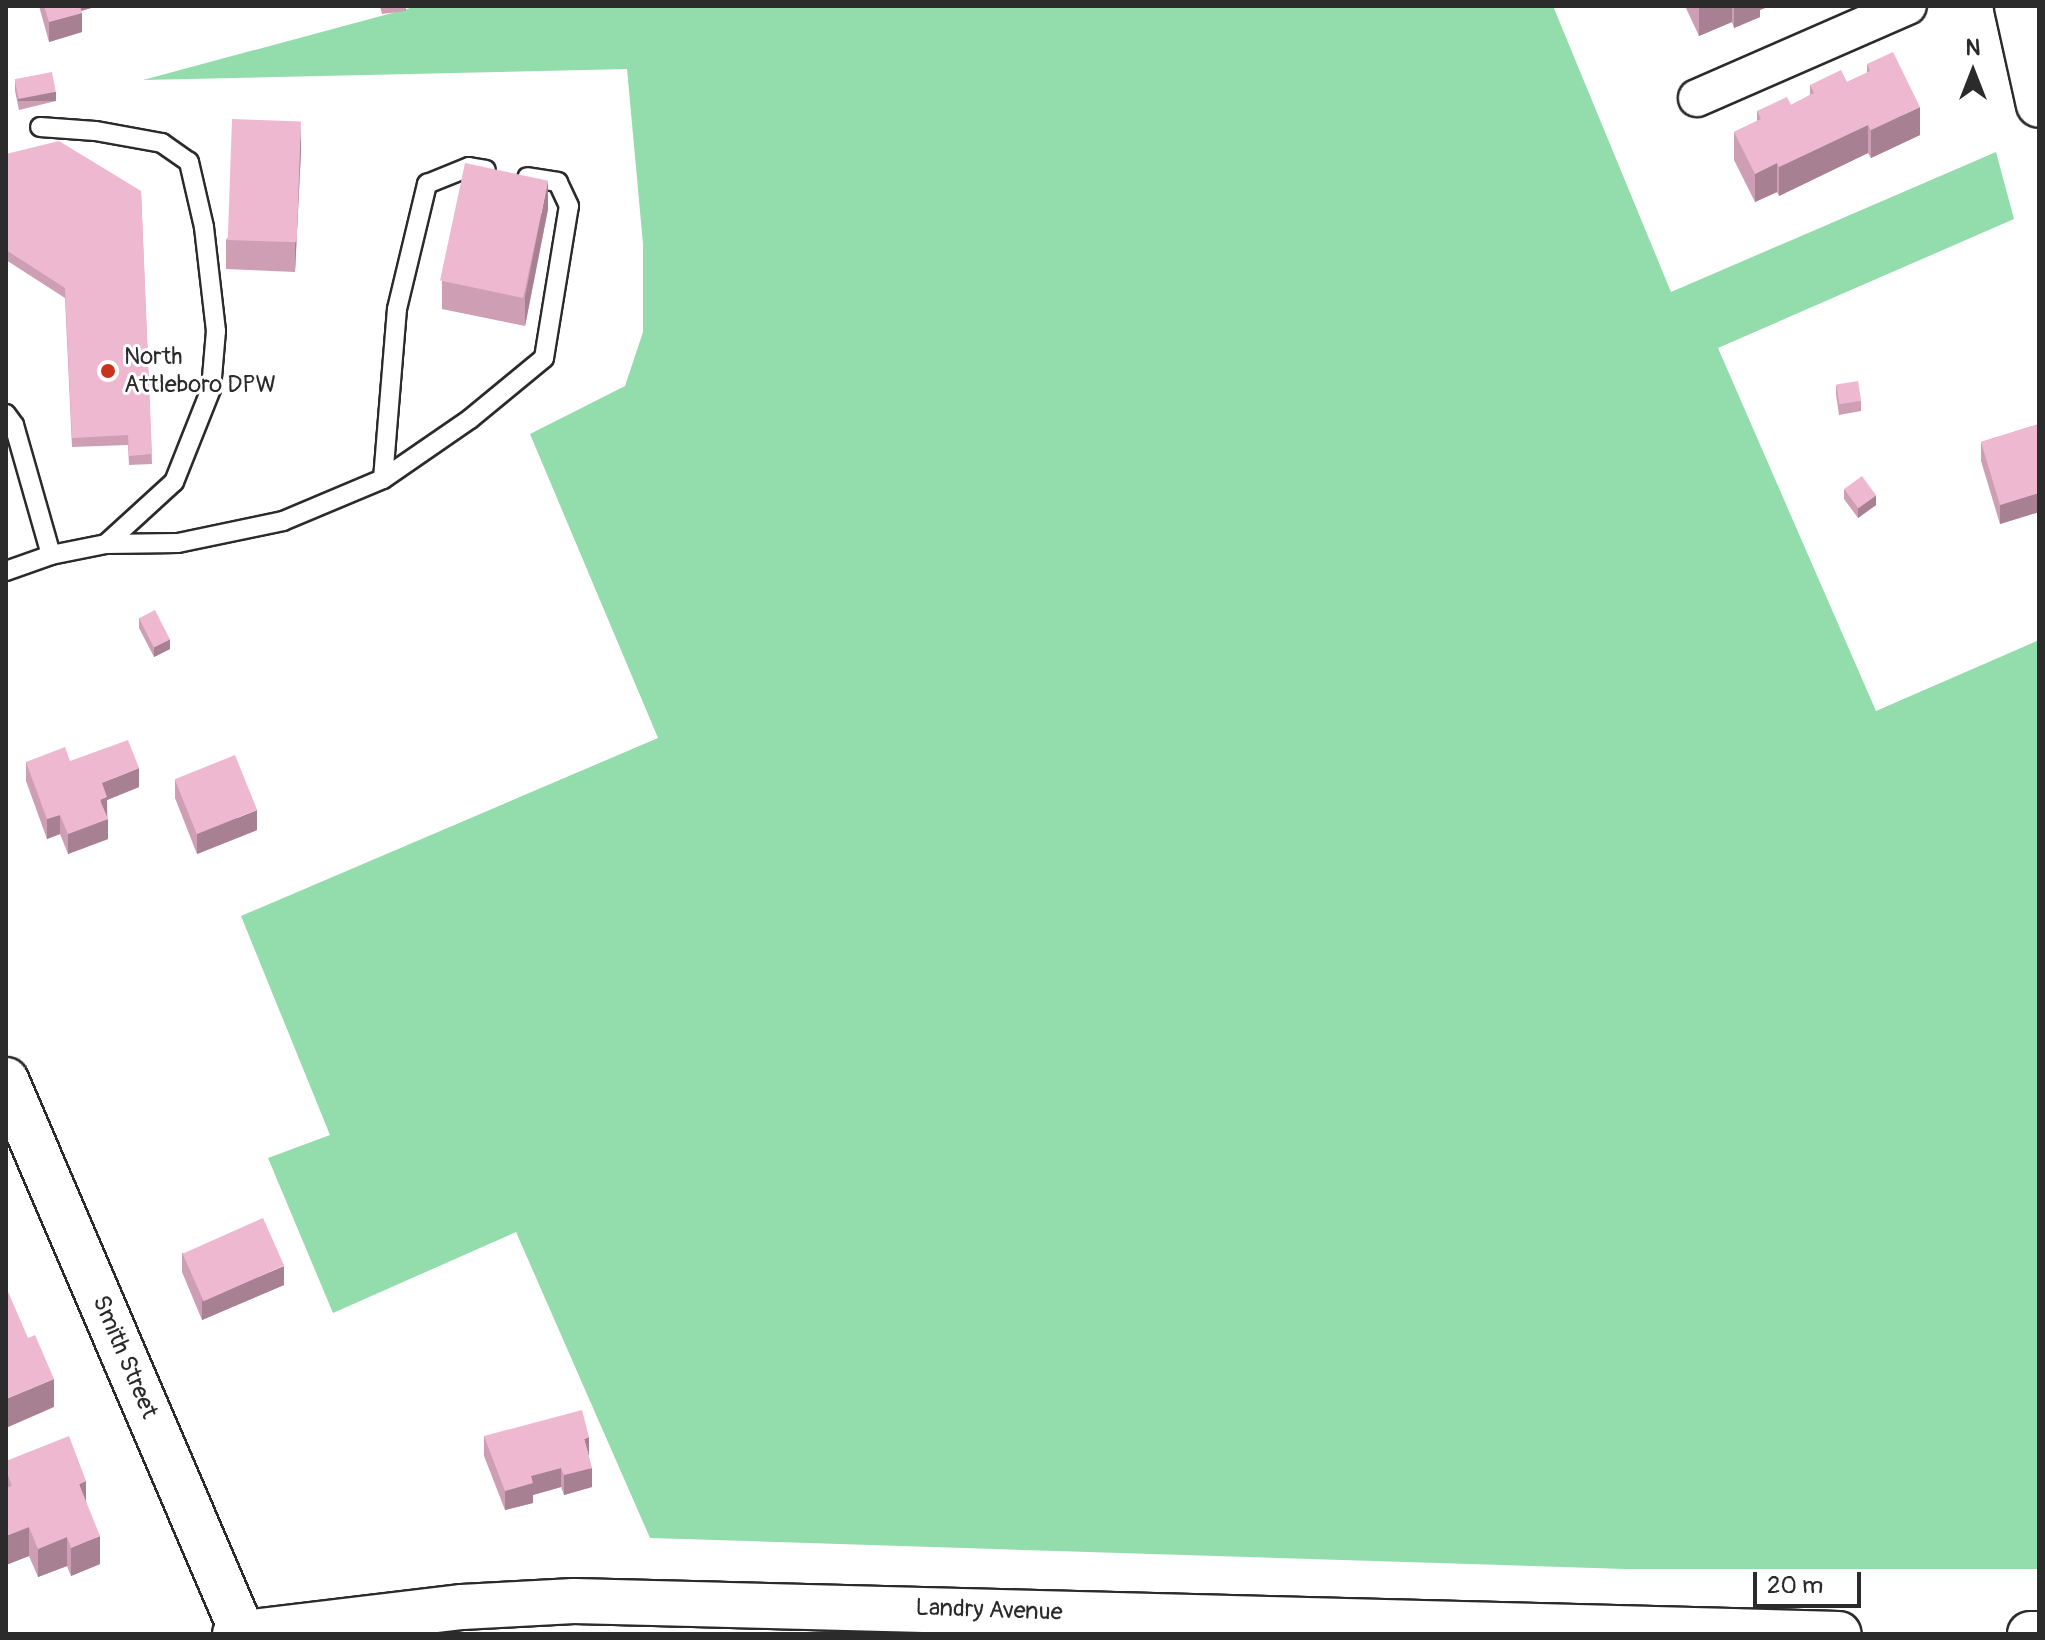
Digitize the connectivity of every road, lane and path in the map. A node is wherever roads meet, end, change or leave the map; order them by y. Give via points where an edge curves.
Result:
1 (1908, 6) edge
2 (2017, 6) edge
3 (1697, 98) dead end
4 (2039, 105) edge
5 (40, 127) dead end
6 (6, 414) edge
7 (383, 479) junction
8 (106, 544) junction
9 (51, 555) junction
10 (6, 571) edge
11 (6, 1080) edge
12 (1629, 1631) edge
13 (240, 1634) edge
14 (1839, 1634) edge
15 (2030, 1634) edge
16 (2039, 1634) edge

1 - 3 street
2 - 4 street
5 - 8 lane via 162,143 189,162 204,227 216,331 211,389 174,482
6 - 9 lane via 14,425
7 - 7 lane via 470,419 544,358 569,206 558,182 469,167 427,184 397,309
7 - 8 lane via 283,521 178,543
8 - 9 lane
9 - 10 lane
11 - 13 street, Smith Street
12 - 13 street, Landry Avenue via 574,1601 462,1607
12 - 14 street, Landry Avenue
15 - 16 street

